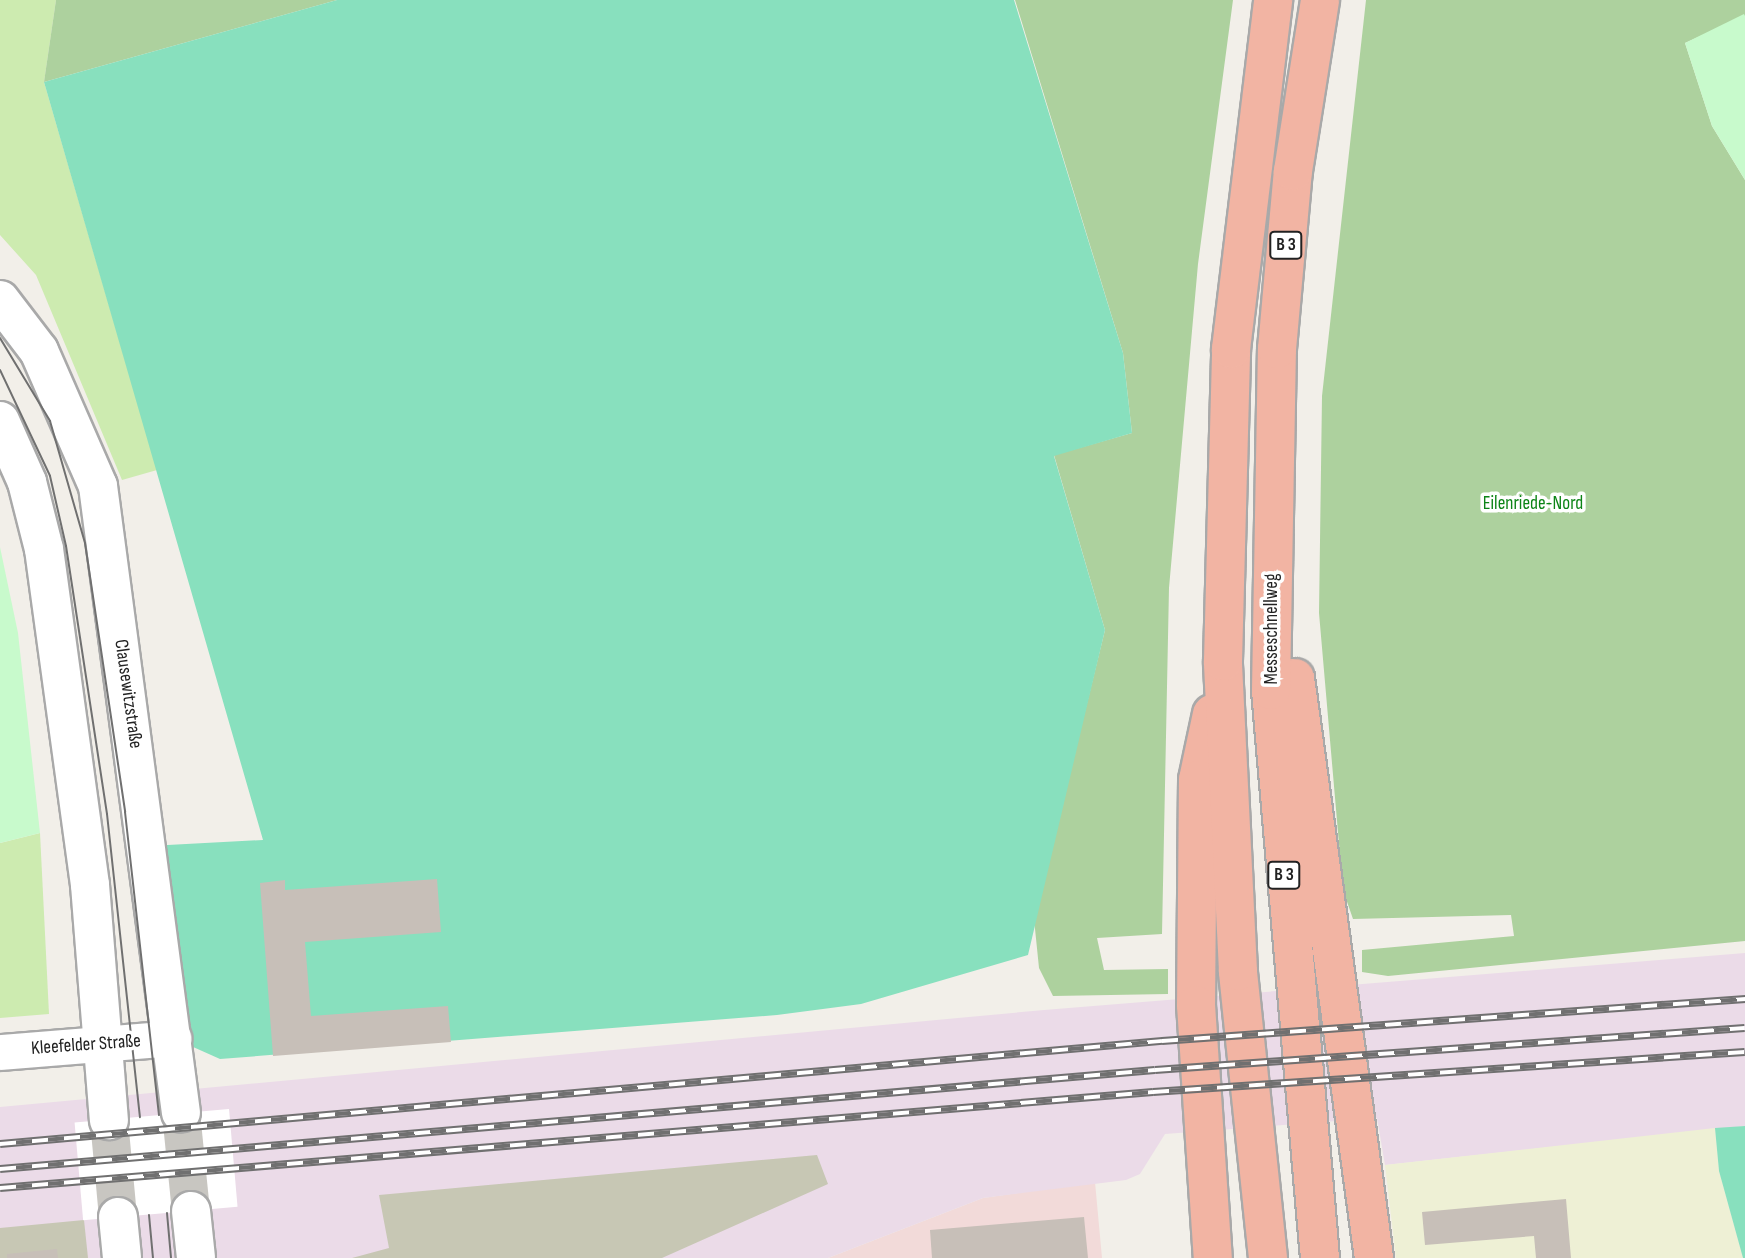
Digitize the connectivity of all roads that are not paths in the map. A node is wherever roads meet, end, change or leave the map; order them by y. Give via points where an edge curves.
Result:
1 (1273, 0) edge
2 (1320, 0) edge
3 (0, 300) edge
4 (0, 421) edge
5 (1272, 492) junction
6 (1223, 661) junction
7 (173, 1038) junction
8 (103, 1044) junction
9 (0, 1052) edge
10 (181, 1113) tunnel mouth
11 (109, 1120) tunnel mouth
12 (191, 1211) tunnel mouth
13 (118, 1217) tunnel mouth
14 (122, 1258) edge
15 (196, 1258) edge
16 (1213, 1258) edge
17 (1268, 1258) edge
18 (1320, 1258) edge
19 (1374, 1258) edge

1 - 6 highway, B 3 via 1231,349
2 - 5 highway, Messeschnellweg / B 3 via 1293,171 1277,349
3 - 7 street, Clausewitzstraße via 40,351 98,486
4 - 8 street via 27,482 44,549 87,858
5 - 18 highway, Messeschnellweg / B 3 via 1271,690
5 - 19 highway via 1320,888 1365,1166
6 - 16 highway via 1198,780 1196,1005
6 - 17 highway, B 3 via 1238,971
7 - 8 street, Kleefelder Straße
7 - 10 street, Clausewitzstraße
8 - 9 street, Kleefelder Straße
8 - 11 street
12 - 15 street
13 - 14 street

